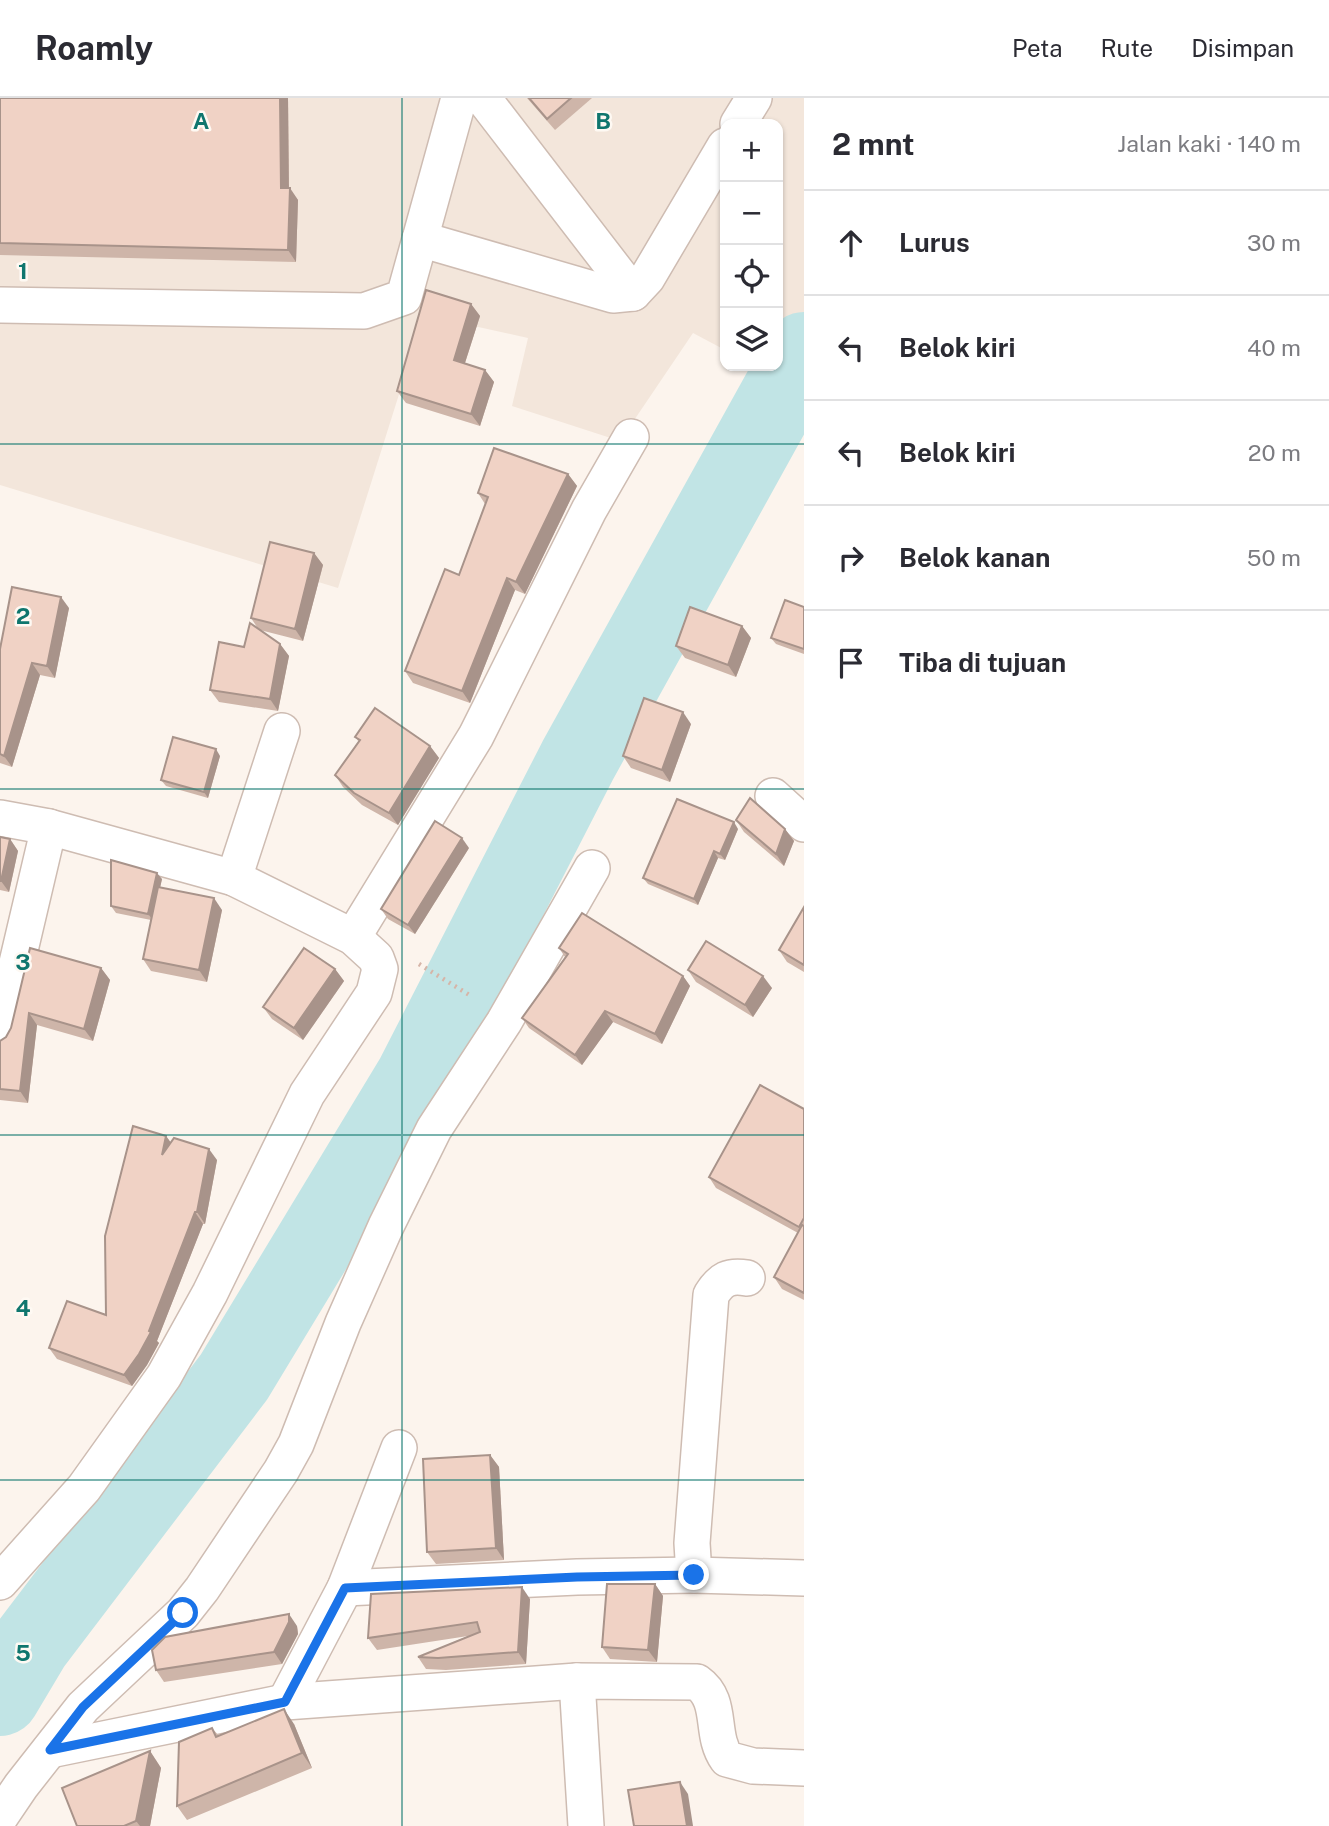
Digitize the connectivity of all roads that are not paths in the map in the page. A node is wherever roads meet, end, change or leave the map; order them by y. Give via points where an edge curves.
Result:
1 (459, 98) edge
2 (483, 98) edge
3 (754, 98) edge
4 (741, 119) edge
5 (720, 154) edge
6 (419, 239) junction
7 (633, 293) junction
8 (0, 305) edge
9 (631, 437) dead end
10 (282, 731) dead end
11 (773, 796) dead end
12 (0, 818) edge
13 (804, 824) edge
14 (49, 827) junction
15 (592, 868) dead end
16 (234, 878) junction
17 (353, 937) junction
18 (0, 1035) edge
19 (747, 1278) dead end
20 (399, 1448) dead end
21 (694, 1575) junction
22 (804, 1578) edge
23 (0, 1582) edge
24 (345, 1588) junction
25 (577, 1681) junction
26 (285, 1702) junction
27 (50, 1750) junction
28 (804, 1768) edge
29 (10, 1780) edge
30 (0, 1817) edge
31 (586, 1826) edge

1 - 6 street
2 - 7 street
3 - 4 street
5 - 7 street via 647,278
6 - 7 street via 613,295
6 - 8 street via 404,297 364,311
9 - 17 street via 589,510 476,736
10 - 16 street
11 - 13 street
12 - 14 street
14 - 16 street
14 - 18 street
15 - 27 street via 504,1022 434,1129 386,1226 281,1471 183,1613 83,1707
16 - 17 street
17 - 23 street via 376,958 380,969 374,993 307,1094 210,1293 164,1376 84,1488
19 - 21 street via 734,1275 719,1281 711,1294 692,1543
20 - 24 street
21 - 22 street
21 - 24 street
24 - 26 street
25 - 26 street
25 - 28 street via 697,1682 712,1696 719,1742 727,1759 753,1766
25 - 31 street
26 - 27 street
27 - 29 street
29 - 30 street

